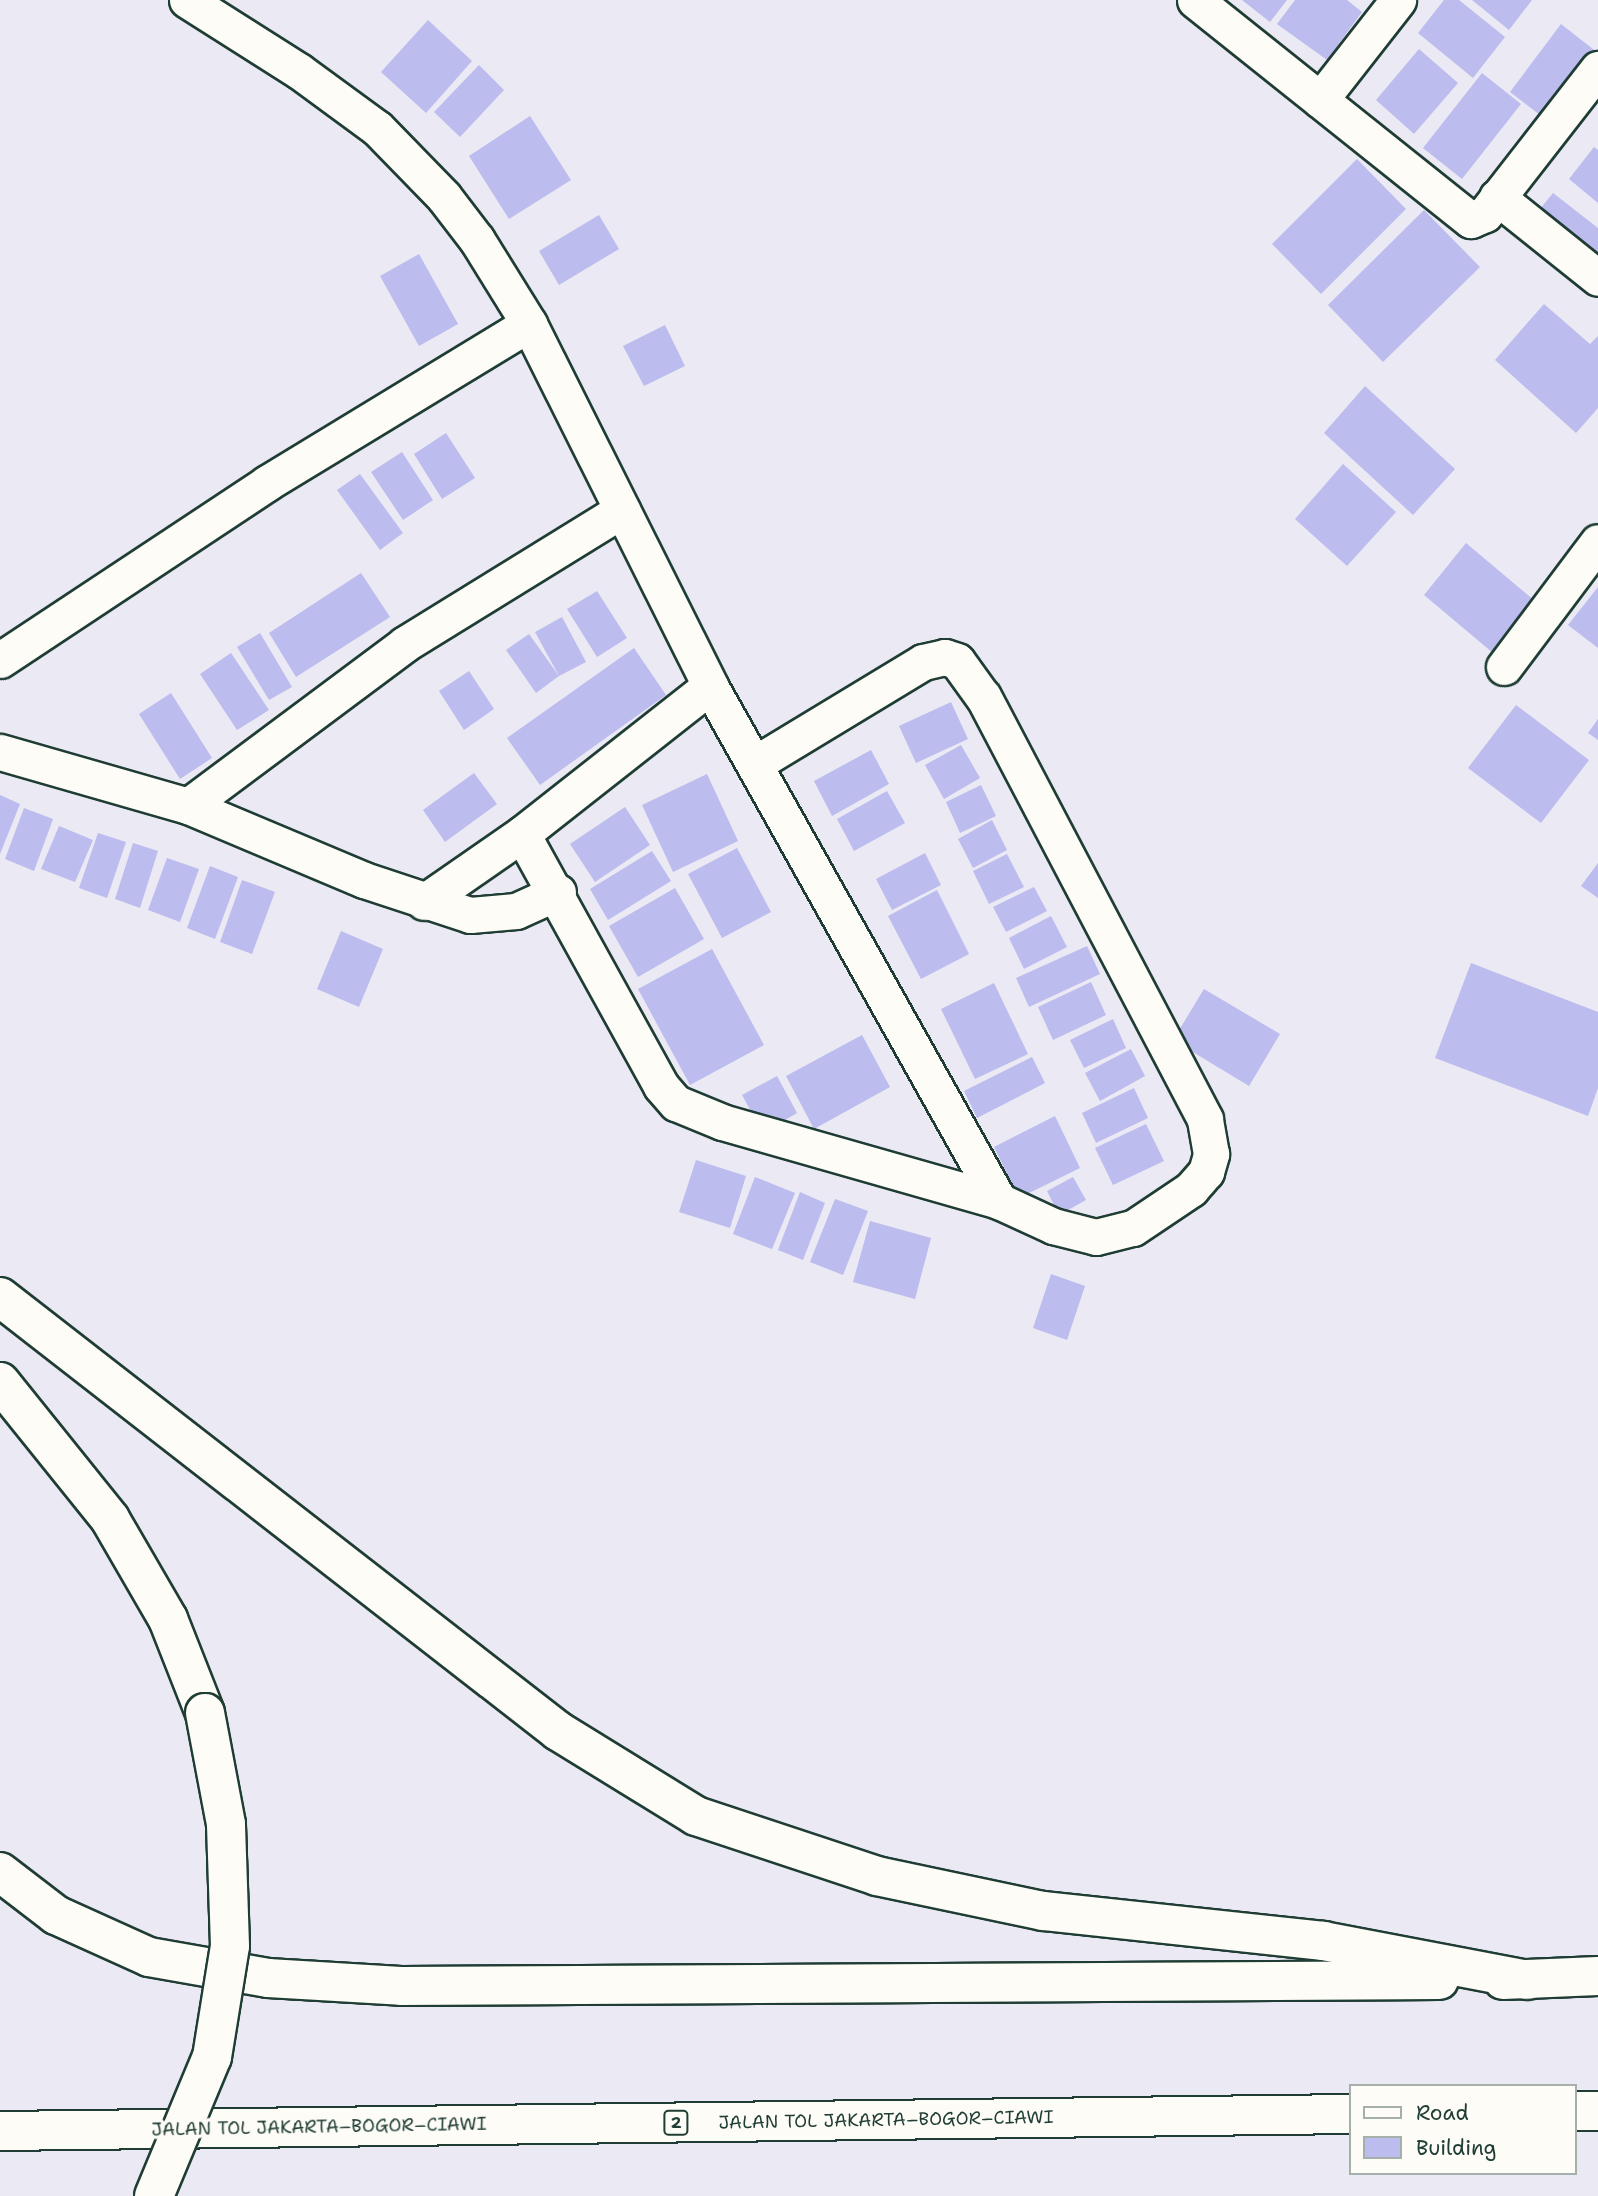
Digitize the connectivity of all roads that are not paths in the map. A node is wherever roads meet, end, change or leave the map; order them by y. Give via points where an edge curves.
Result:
1 (187, 0) edge
2 (1195, 0) edge
3 (1398, 0) edge
4 (1598, 69) edge
5 (1320, 100) junction
6 (1497, 197) junction
7 (1598, 278) edge
8 (529, 324) junction
9 (622, 510) junction
10 (1598, 542) edge
11 (0, 660) edge
12 (1504, 667) dead end
13 (710, 686) junction
14 (0, 752) edge
15 (756, 764) junction
16 (188, 806) junction
17 (522, 834) junction
18 (558, 892) junction
19 (424, 902) junction
20 (999, 1201) junction
21 (0, 1297) edge
22 (0, 1382) edge
23 (0, 1872) edge
24 (1598, 1976) edge
25 (1527, 1980) junction
26 (1598, 2111) edge
27 (1577, 2112) edge
28 (1350, 2114) edge
29 (0, 2131) edge
30 (154, 2196) edge

1 - 8 street via 377,128 452,208
2 - 5 street
3 - 5 street
4 - 6 street
5 - 6 street via 1471,220 1485,214
6 - 7 street
8 - 9 street
8 - 11 street via 267,483
9 - 13 street
9 - 16 street via 405,644
10 - 12 street
13 - 15 street
13 - 17 street
14 - 16 street
15 - 20 street
15 - 20 street via 923,662 945,657 957,660 983,697 1205,1119 1211,1146 1206,1172 1191,1189 1163,1211 1115,1234 1082,1235
16 - 19 street
17 - 18 street
17 - 19 street
18 - 19 street via 496,916 470,915
18 - 20 street via 662,1086 676,1103 722,1122
21 - 25 highway via 558,1731 696,1816 877,1876 1043,1911 1323,1941
22 - 30 highway, bridge via 110,1519 168,1619 205,1713 226,1824 230,1946 212,2057
23 - 25 highway via 56,1915 149,1956 268,1978 401,1986
24 - 25 highway
26 - 27 highway
28 - 29 highway, JALAN TOL JAKARTA–BOGOR–CIAWI / 2

